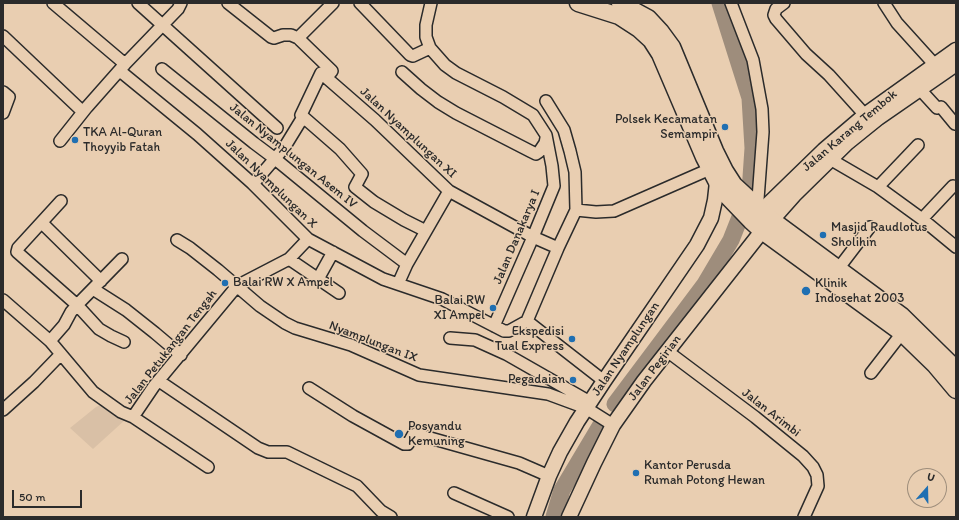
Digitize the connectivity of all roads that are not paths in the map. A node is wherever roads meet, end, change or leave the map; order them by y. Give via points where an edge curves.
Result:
1 (54, 3) edge
2 (138, 3) edge
3 (181, 3) edge
4 (228, 3) edge
5 (333, 3) edge
6 (360, 3) edge
7 (578, 3) edge
8 (731, 3) edge
9 (784, 3) edge
10 (884, 3) edge
11 (428, 4) edge
12 (623, 4) edge
13 (163, 24) junction
14 (3, 36) edge
15 (298, 38) junction
16 (430, 48) junction
17 (956, 50) edge
18 (935, 65) junction
19 (955, 67) edge
20 (122, 68) junction
21 (162, 69) dead end
22 (402, 72) dead end
23 (327, 77) junction
24 (916, 85) junction
25 (3, 92) edge
26 (546, 101) dead end
27 (83, 112) junction
28 (3, 113) edge
29 (865, 115) junction
30 (303, 118) junction
31 (954, 124) dead end
32 (277, 128) dead end
33 (546, 138) junction
34 (60, 141) dead end
35 (918, 145) dead end
36 (825, 156) junction
37 (274, 158) junction
38 (713, 175) junction
39 (253, 184) junction
40 (953, 186) dead end
41 (878, 187) junction
42 (449, 191) junction
43 (61, 201) dead end
44 (576, 210) junction
45 (753, 213) junction
46 (922, 219) junction
47 (42, 223) junction
48 (870, 227) dead end
49 (426, 231) junction
50 (533, 237) junction
51 (308, 239) junction
52 (176, 240) dead end
53 (956, 247) edge
54 (558, 248) junction
55 (333, 252) junction
56 (122, 259) dead end
57 (289, 259) junction
58 (407, 264) junction
59 (838, 269) junction
60 (318, 279) junction
61 (398, 284) junction
62 (97, 285) junction
63 (237, 286) junction
64 (339, 293) dead end
65 (3, 300) edge
66 (77, 306) junction
67 (527, 321) junction
68 (494, 326) junction
69 (902, 333) junction
70 (450, 338) dead end
71 (50, 340) junction
72 (124, 342) dead end
73 (667, 351) junction
74 (61, 354) junction
75 (180, 355) junction
76 (956, 368) edge
77 (871, 373) dead end
78 (159, 381) junction
79 (604, 381) junction
80 (309, 388) dead end
81 (956, 390) edge
82 (588, 405) junction
83 (4, 408) edge
84 (133, 417) junction
85 (613, 425) junction
86 (208, 467) dead end
87 (549, 476) junction
88 (454, 493) dead end
89 (391, 517) edge
90 (508, 517) edge
91 (534, 517) edge
92 (569, 517) edge
93 (804, 517) edge

1 - 20 street, Jalan Nyamplungan X
2 - 13 street
3 - 13 street
4 - 15 street via 268,35 274,38 283,34
5 - 15 street
6 - 16 street via 410,55
7 - 38 highway via 619,16 639,28 651,40 660,54
8 - 45 street via 753,60 762,109 763,132
9 - 29 street via 776,9 776,19
10 - 18 street via 901,27
11 - 16 street via 426,37
12 - 45 highway via 648,18 672,47 715,151 734,186
13 - 20 street
13 - 32 street
14 - 27 street
15 - 23 street via 332,71
16 - 33 street, Jalan Danakarya I via 456,73 529,112
17 - 18 main road, Jalan Karang Tembok
18 - 24 main road, Jalan Karang Tembok
19 - 24 main road, Jalan Karang Tembok
20 - 27 street
20 - 39 street, Jalan Nyamplungan X
21 - 37 street, Jalan Nyamplungan Asem IV
22 - 33 street via 438,102 530,152 537,153
23 - 30 street via 321,73 301,112
23 - 42 street, Jalan Nyamplungan XI
24 - 29 main road, Jalan Karang Tembok
24 - 31 street via 937,108 941,107
24 - 36 main road, Jalan Karang Tembok via 847,143
25 - 28 street via 9,97
26 - 44 street via 564,130 570,151
27 - 34 street
29 - 36 main road, Jalan Karang Tembok
30 - 37 street via 290,140
30 - 49 street via 340,149 362,174 355,187 380,205
33 - 50 street, Jalan Danakarya I via 554,186
35 - 41 street
36 - 41 street
36 - 45 main road, Jalan Karang Tembok
37 - 39 street
37 - 58 street, Jalan Nyamplungan Asem IV
38 - 44 street via 614,211
38 - 45 highway via 726,194
38 - 79 main road, Jalan Nyamplungan via 715,200 711,218 697,244
39 - 51 street, Jalan Nyamplungan X
40 - 46 street
41 - 46 street
42 - 49 street
42 - 50 street, Jalan Nyamplungan XI
43 - 47 street
44 - 54 street
45 - 59 highway
45 - 69 highway
45 - 73 main road, Jalan Pegirian
46 - 53 street
47 - 62 street
47 - 66 street via 17,252
48 - 59 street
49 - 58 street
50 - 54 street, Jalan Nyamplungan XI
50 - 68 street, Jalan Danakarya I
51 - 55 street, Jalan Nyamplungan X
51 - 57 street
52 - 63 street, Nyamplungan IX via 190,248
54 - 67 street
55 - 60 street
55 - 61 street, Jalan Nyamplungan X via 383,279
56 - 62 street
57 - 60 street
57 - 63 street
58 - 61 street
59 - 76 highway via 902,316
60 - 64 street
61 - 68 street, Jalan Nyamplungan X via 442,299
62 - 66 street
62 - 75 street
63 - 75 street, Jalan Petukangan Tengah
63 - 82 street, Nyamplungan IX via 260,306 292,327 350,345 414,373 541,392
65 - 71 street, Jalan Petukangan Tengah
66 - 71 street
66 - 72 street via 99,329
67 - 68 street, Jalan Nyamplungan X via 508,331
67 - 79 street
69 - 77 street
69 - 81 highway via 936,365
70 - 82 street via 476,340 506,354
71 - 74 street, Jalan Petukangan Tengah
73 - 85 main road, Jalan Pegirian
73 - 93 street, Jalan Arimbi via 755,417 813,467 818,486
74 - 83 street
74 - 84 street, Jalan Petukangan Tengah via 93,392 116,409
75 - 78 street, Jalan Petukangan Tengah
78 - 84 street, Jalan Petukangan Tengah
78 - 89 street via 258,448 268,452 287,452 357,486
79 - 82 main road, Jalan Nyamplungan
80 - 87 street via 404,444 408,444 416,434 519,463
82 - 85 street
82 - 87 main road, Jalan Nyamplungan
84 - 86 street
85 - 92 main road, Jalan Pegirian
87 - 91 main road, Jalan Nyamplungan
88 - 90 street

